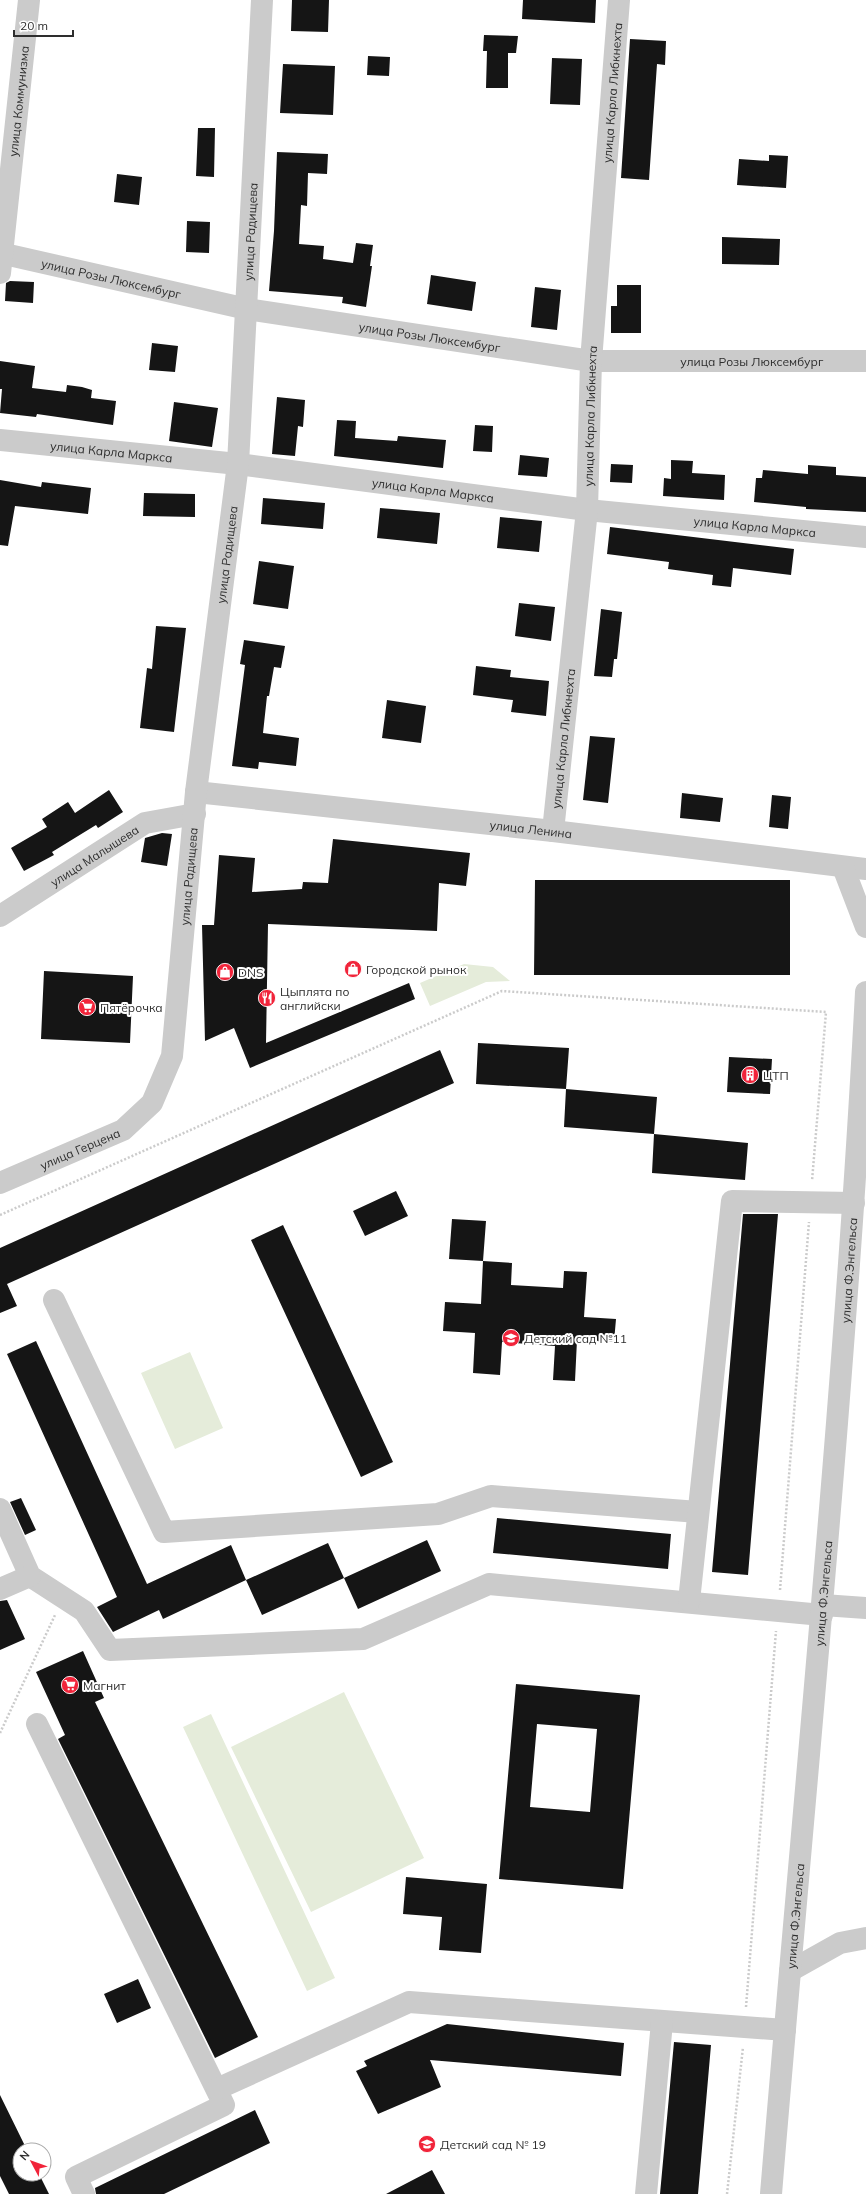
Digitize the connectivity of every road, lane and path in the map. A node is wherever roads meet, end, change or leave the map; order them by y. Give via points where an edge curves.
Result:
1 (29, 0) edge
2 (262, 0) edge
3 (618, 0) edge
4 (1, 260) edge
5 (247, 309) junction
6 (591, 361) junction
7 (866, 361) edge
8 (0, 440) edge
9 (238, 464) junction
10 (587, 510) junction
11 (866, 537) edge
12 (195, 803) junction
13 (553, 832) junction
14 (843, 867) junction
15 (866, 869) edge
16 (0, 916) edge
17 (866, 927) edge
18 (866, 992) edge
19 (152, 1103) joint
20 (862, 1157) edge
21 (0, 1183) edge
22 (811, 1202) junction
23 (854, 1203) junction
24 (0, 1215) edge
25 (54, 1300) dead end
26 (0, 1509) edge
27 (698, 1512) junction
28 (30, 1576) junction
29 (0, 1589) edge
30 (63, 1598) junction
31 (689, 1602) junction
32 (866, 1608) edge
33 (778, 1609) junction
34 (822, 1610) junction
35 (37, 1724) dead end
36 (0, 1733) edge
37 (866, 1938) edge
38 (790, 1971) junction
39 (662, 2022) junction
40 (745, 2028) junction
41 (785, 2030) junction
42 (217, 2089) junction
43 (84, 2194) edge
44 (646, 2194) edge
45 (727, 2194) edge
46 (771, 2194) edge

1 - 4 street, улица Коммунизма
2 - 5 street, улица Радищева
3 - 6 street, улица Карла Либкнехта
4 - 5 street, улица Розы Люксембург
5 - 6 street, улица Розы Люксембург
5 - 9 street, улица Радищева
6 - 7 street, улица Розы Люксембург
6 - 10 street, улица Карла Либкнехта
8 - 9 street, улица Карла Маркса
9 - 10 street, улица Карла Маркса
9 - 12 street, улица Радищева
10 - 11 street, улица Карла Маркса
10 - 13 street, улица Карла Либкнехта
12 - 13 street, улица Ленина
12 - 16 street, улица Малышева via 145,822
12 - 19 street, улица Радищева via 172,1056
13 - 14 street, улица Ленина
14 - 15 street, улица Ленина
14 - 17 street
18 - 20 street, улица Ф.Энгельса
19 - 21 street, улица Герцена via 123,1130
20 - 23 street, улица Ф.Энгельса
22 - 23 street
22 - 24 path via 826,1012 502,991
22 - 27 street via 732,1201
22 - 33 path
23 - 34 street, улица Ф.Энгельса
25 - 27 street via 164,1532 438,1514 491,1496
26 - 28 street
27 - 31 street
28 - 29 street
28 - 30 street
30 - 31 street via 84,1612 110,1650 363,1639 489,1584
30 - 36 path
31 - 33 street
32 - 34 street
33 - 34 street
33 - 40 path
34 - 38 street, улица Ф.Энгельса
35 - 42 street
37 - 38 street via 840,1943
38 - 41 street, улица Ф.Энгельса
39 - 40 street
39 - 42 street via 409,2002
39 - 44 street
40 - 41 street
40 - 45 path
41 - 46 street, улица Ф.Энгельса
42 - 43 street via 224,2105 76,2177

